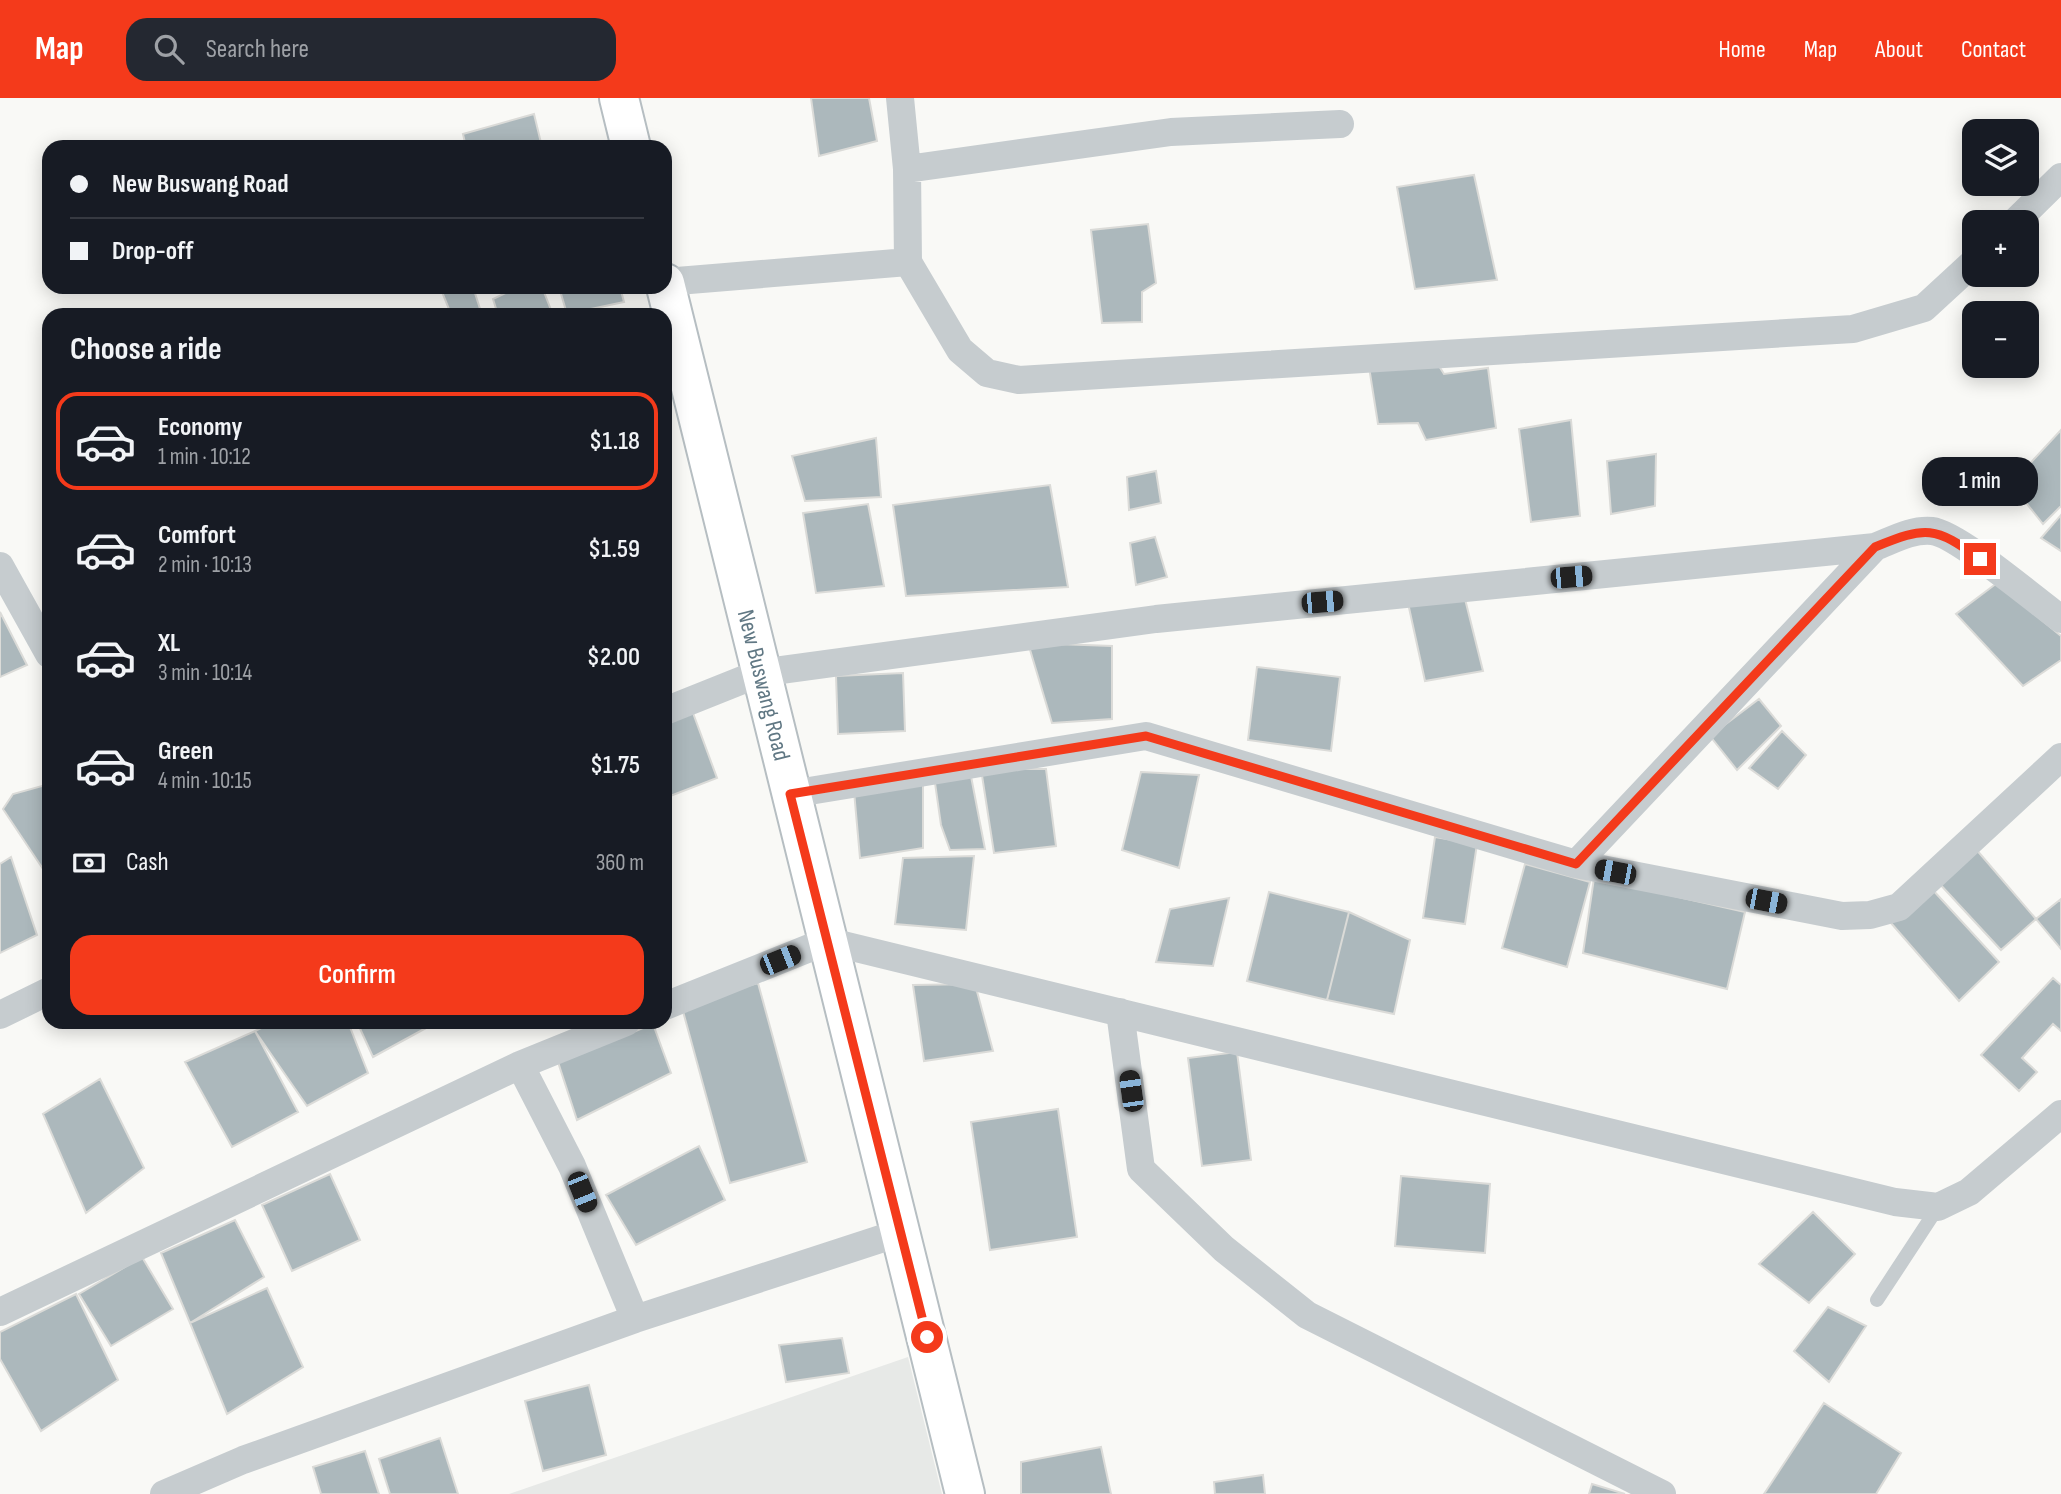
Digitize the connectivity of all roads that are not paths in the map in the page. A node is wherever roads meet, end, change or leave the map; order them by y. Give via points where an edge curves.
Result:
1 (619, 98) edge
2 (900, 98) edge
3 (1340, 124) dead end
4 (629, 140) edge
5 (907, 169) junction
6 (2061, 177) edge
7 (2027, 210) edge
8 (908, 262) junction
9 (1962, 273) edge
10 (672, 282) edge
11 (672, 343) edge
12 (676, 377) edge
13 (1875, 547) junction
14 (0, 566) edge
15 (2061, 619) edge
16 (42, 641) edge
17 (761, 673) junction
18 (672, 708) edge
19 (2061, 757) edge
20 (790, 794) junction
21 (1576, 864) junction
22 (827, 941) junction
23 (42, 994) edge
24 (672, 1003) edge
25 (1120, 1012) junction
26 (0, 1015) edge
27 (609, 1029) edge
28 (520, 1065) junction
29 (2061, 1114) edge
30 (1938, 1208) junction
31 (902, 1232) junction
32 (1877, 1300) dead end
33 (0, 1312) edge
34 (635, 1320) junction
35 (164, 1494) edge
36 (965, 1494) edge
37 (1662, 1494) edge

1 - 4 street
2 - 5 street
3 - 5 street via 1171,132
5 - 8 street
6 - 7 street
8 - 9 street via 960,350 987,373 1018,380 1853,328 1924,308
8 - 10 street
11 - 12 street, New Buswang Road
12 - 17 street, New Buswang Road
13 - 15 street via 1909,533 1934,531 1960,544
13 - 17 street via 1156,618
13 - 21 street
14 - 16 street
17 - 18 street
17 - 20 street, New Buswang Road
19 - 21 street via 1899,907 1870,915 1842,916
20 - 21 street via 1146,736
20 - 22 street, New Buswang Road
22 - 24 street
22 - 25 street
22 - 31 street, New Buswang Road
23 - 26 street
25 - 30 street via 1895,1202
25 - 37 street via 1141,1169 1224,1250 1307,1315
27 - 28 street
28 - 33 street
28 - 34 street via 572,1166
29 - 30 street via 1969,1192
30 - 32 lane
31 - 34 street
31 - 36 street, New Buswang Road
34 - 35 street via 243,1460

